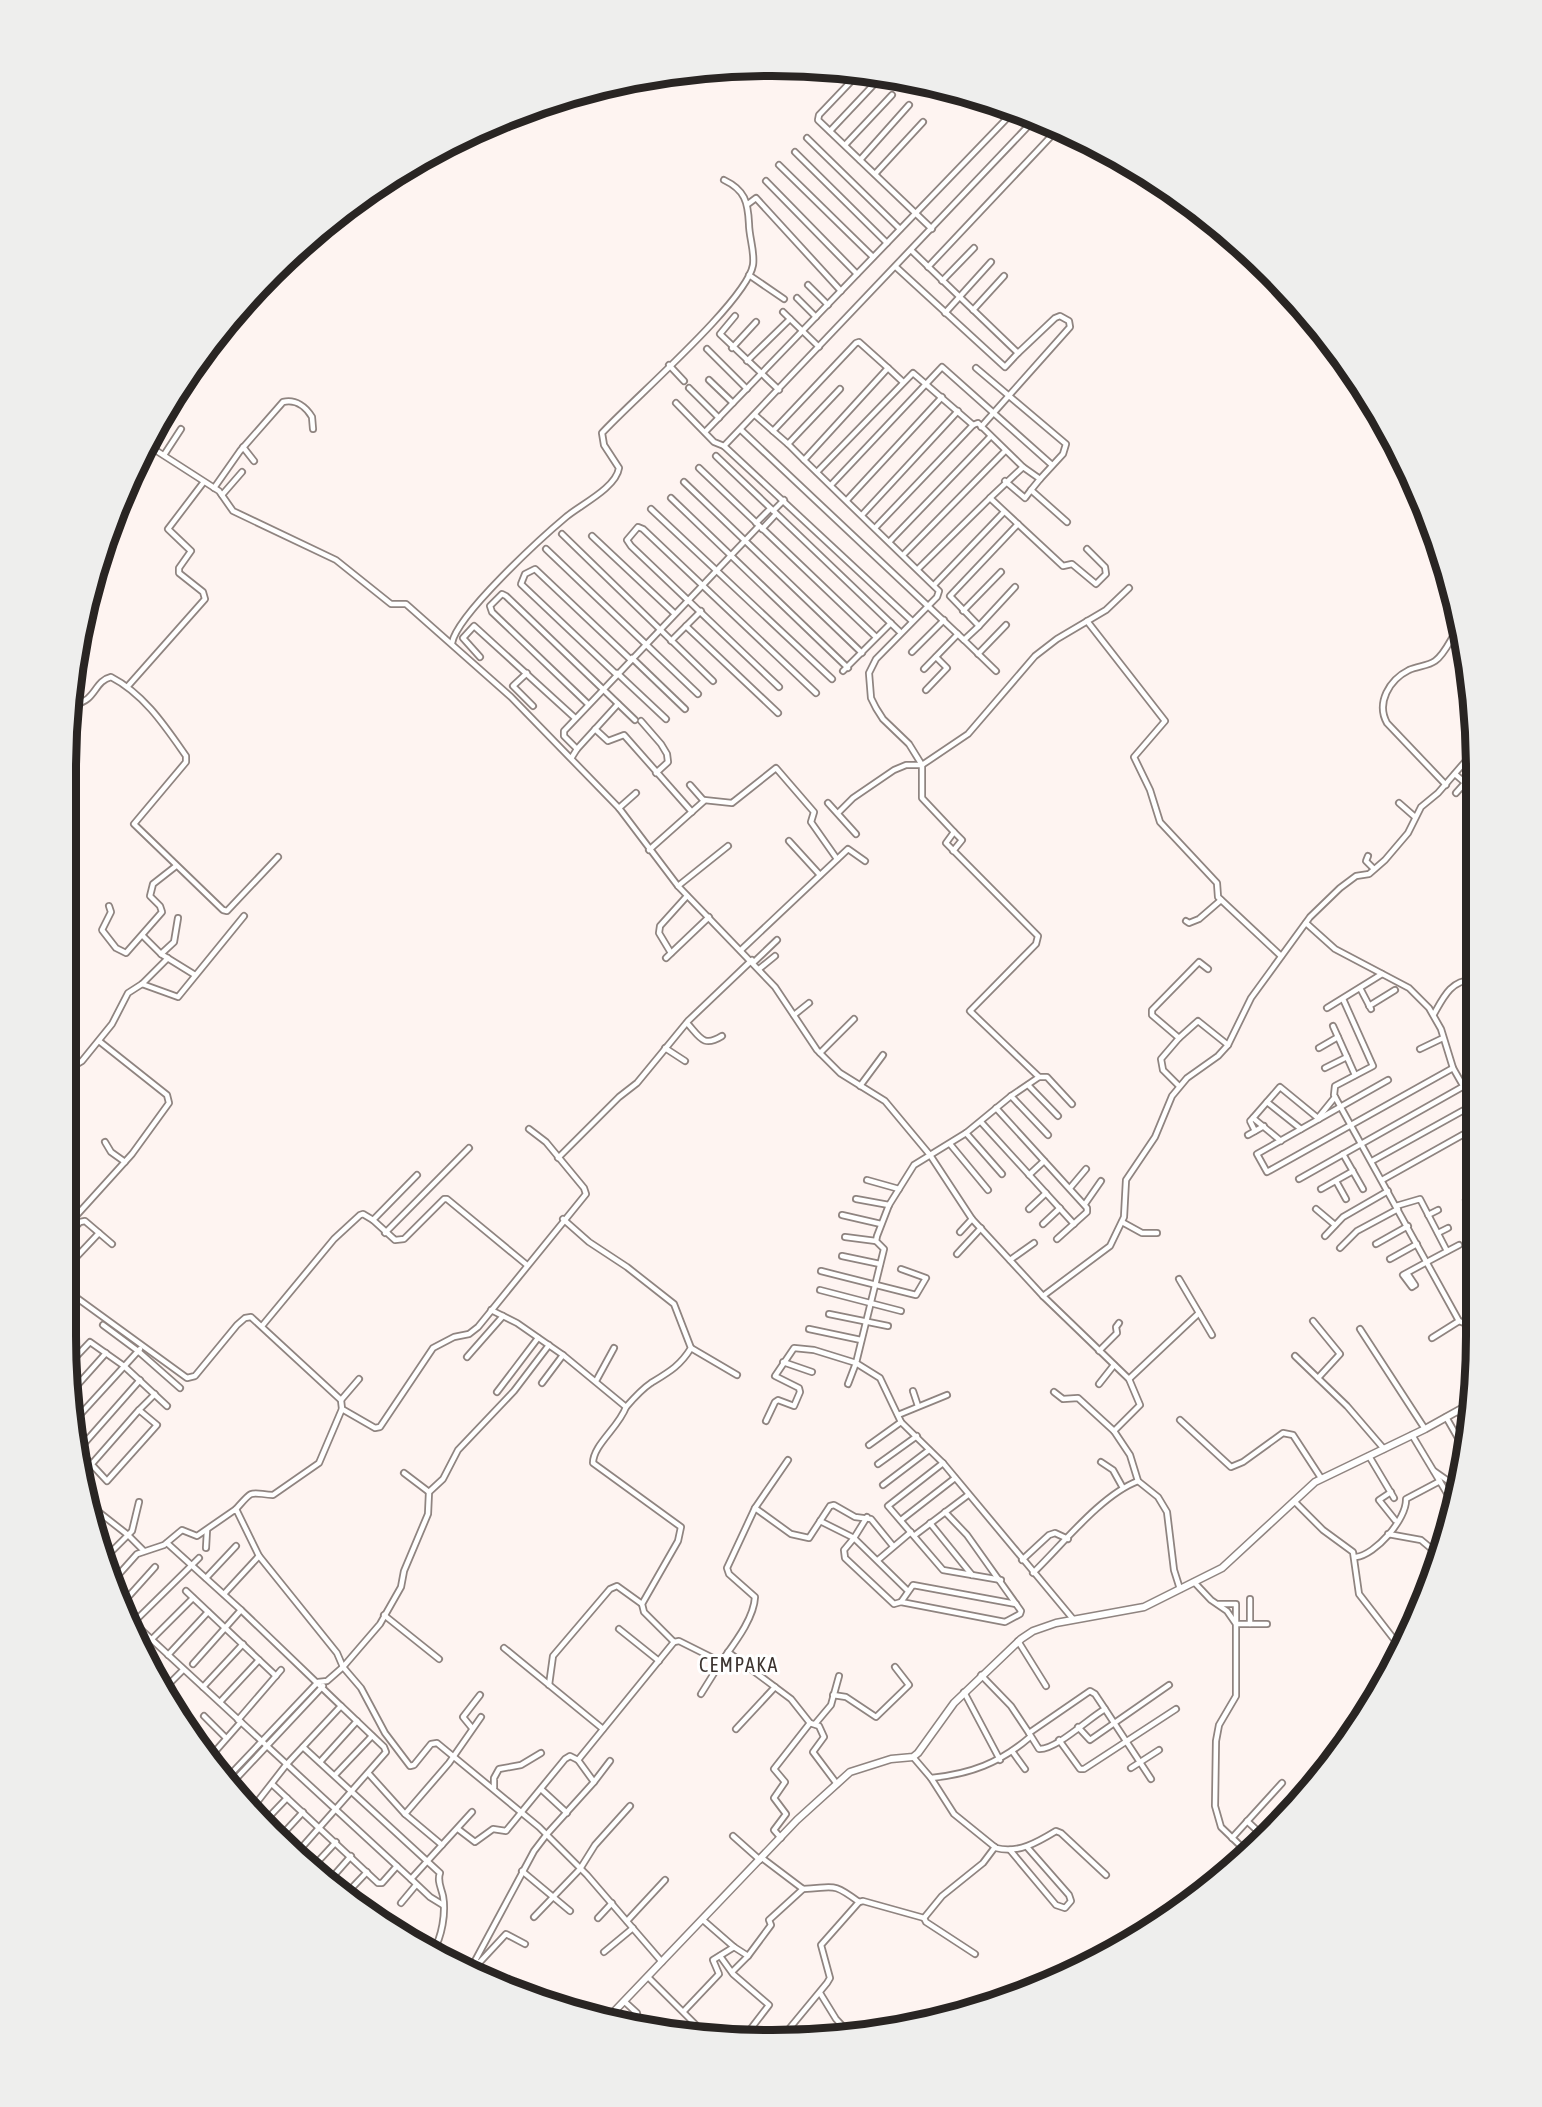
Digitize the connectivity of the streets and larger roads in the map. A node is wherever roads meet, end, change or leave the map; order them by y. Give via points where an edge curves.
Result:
1 (851, 81) edge
2 (874, 84) edge
3 (892, 95) dead end
4 (909, 105) dead end
5 (1007, 118) edge
6 (923, 122) dead end
7 (1029, 126) edge
8 (830, 131) junction
9 (1051, 135) edge
10 (807, 138) dead end
11 (845, 145) junction
12 (795, 152) dead end
13 (860, 160) junction
14 (779, 165) dead end
15 (875, 174) junction
16 (724, 180) dead end
17 (766, 181) dead end
18 (748, 204) junction
19 (915, 214) junction
20 (900, 229) junction
21 (932, 229) junction
22 (887, 243) junction
23 (974, 248) dead end
24 (912, 251) junction
25 (873, 257) junction
26 (991, 262) dead end
27 (896, 267) junction
28 (928, 267) junction
29 (856, 274) junction
30 (749, 275) junction
31 (1004, 276) dead end
32 (942, 280) junction
33 (808, 285) dead end
34 (841, 291) junction
35 (959, 297) junction
36 (797, 298) dead end
37 (784, 299) dead end
38 (828, 305) junction
39 (973, 310) junction
40 (783, 312) dead end
41 (945, 313) junction
42 (735, 316) dead end
43 (816, 316) junction
44 (790, 319) junction
45 (756, 322) dead end
46 (803, 331) junction
47 (819, 347) junction
48 (732, 348) junction
49 (707, 350) dead end
50 (1018, 353) junction
51 (747, 361) junction
52 (669, 365) junction
53 (888, 368) junction
54 (976, 368) dead end
55 (761, 374) junction
56 (709, 380) dead end
57 (684, 381) dead end
58 (903, 382) junction
59 (925, 383) junction
60 (689, 387) dead end
61 (747, 389) junction
62 (840, 389) dead end
63 (779, 390) junction
64 (942, 397) junction
65 (1009, 398) junction
66 (676, 403) dead end
67 (734, 403) junction
68 (958, 411) junction
69 (994, 413) junction
70 (755, 414) junction
71 (719, 418) junction
72 (973, 425) junction
73 (981, 427) junction
74 (181, 429) dead end
75 (313, 429) dead end
76 (741, 430) junction
77 (773, 431) junction
78 (705, 432) junction
79 (990, 437) junction
80 (788, 444) junction
81 (724, 446) junction
82 (243, 447) junction
83 (156, 450) edge
84 (1005, 451) junction
85 (164, 455) junction
86 (716, 456) dead end
87 (804, 460) junction
88 (254, 461) dead end
89 (1052, 465) junction
90 (1023, 467) junction
91 (699, 468) dead end
92 (242, 472) dead end
93 (817, 472) junction
94 (1041, 479) junction
95 (1005, 481) junction
96 (684, 482) dead end
97 (203, 483) junction
98 (831, 485) junction
99 (214, 488) junction
100 (1031, 490) junction
101 (222, 495) junction
102 (671, 498) dead end
103 (990, 498) junction
104 (784, 500) junction
105 (847, 500) junction
106 (651, 509) dead end
107 (773, 511) junction
108 (1004, 512) junction
109 (862, 515) junction
110 (1067, 522) dead end
111 (1018, 524) junction
112 (759, 526) junction
113 (875, 528) junction
114 (562, 534) dead end
115 (592, 536) dead end
116 (745, 540) junction
117 (890, 541) junction
118 (546, 549) dead end
119 (1087, 549) dead end
120 (904, 554) junction
121 (731, 555) junction
122 (918, 569) junction
123 (715, 570) junction
124 (1001, 572) dead end
125 (701, 584) junction
126 (934, 585) junction
127 (1015, 586) dead end
128 (1129, 588) dead end
129 (688, 598) junction
130 (928, 605) junction
131 (701, 611) junction
132 (963, 611) junction
133 (674, 613) junction
134 (944, 620) junction
135 (912, 621) junction
136 (1087, 621) junction
137 (891, 622) junction
138 (686, 626) junction
139 (979, 626) junction
140 (1006, 626) dead end
141 (658, 629) junction
142 (898, 631) dead end
143 (958, 634) junction
144 (1452, 637) edge
145 (876, 638) junction
146 (964, 640) junction
147 (671, 641) junction
148 (452, 643) junction
149 (645, 643) junction
150 (912, 652) dead end
151 (862, 653) junction
152 (978, 654) junction
153 (480, 657) dead end
154 (936, 657) junction
155 (631, 658) junction
156 (924, 669) dead end
157 (996, 671) dead end
158 (527, 674) junction
159 (617, 674) junction
160 (832, 679) dead end
161 (713, 681) dead end
162 (128, 686) junction
163 (779, 687) dead end
164 (602, 689) junction
165 (926, 690) dead end
166 (816, 693) dead end
167 (698, 694) dead end
168 (80, 702) edge
169 (588, 704) junction
170 (618, 704) junction
171 (533, 706) dead end
172 (685, 709) dead end
173 (778, 713) dead end
174 (575, 718) junction
175 (666, 719) dead end
176 (595, 729) junction
177 (576, 749) junction
178 (572, 757) junction
179 (1466, 761) edge
180 (922, 765) junction
181 (656, 773) junction
182 (1455, 774) junction
183 (1465, 783) joint
184 (1446, 784) junction
185 (690, 785) dead end
186 (636, 793) dead end
187 (1456, 794) dead end
188 (704, 800) junction
189 (828, 802) dead end
190 (1399, 803) dead end
191 (619, 808) junction
192 (692, 812) junction
193 (838, 813) junction
194 (1415, 817) junction
195 (954, 832) junction
196 (856, 834) dead end
197 (789, 841) dead end
198 (728, 846) dead end
199 (649, 850) junction
200 (953, 850) junction
201 (1368, 856) dead end
202 (278, 857) dead end
203 (837, 859) junction
204 (865, 861) dead end
205 (176, 866) junction
206 (1374, 869) junction
207 (820, 875) junction
208 (678, 886) junction
209 (687, 896) junction
210 (1221, 900) junction
211 (109, 906) dead end
212 (244, 916) dead end
213 (178, 918) dead end
214 (709, 918) junction
215 (1186, 921) dead end
216 (1306, 923) junction
217 (184, 933) dead end
218 (177, 934) junction
219 (143, 936) junction
220 (777, 940) dead end
221 (741, 950) junction
222 (671, 953) junction
223 (161, 954) junction
224 (775, 956) dead end
225 (1281, 956) junction
226 (168, 958) junction
227 (666, 958) dead end
228 (752, 961) junction
229 (759, 969) junction
230 (1208, 969) dead end
231 (195, 975) junction
232 (1382, 975) dead end
233 (1466, 981) edge
234 (142, 984) junction
235 (1360, 988) junction
236 (1395, 990) dead end
237 (1343, 999) junction
238 (809, 1004) dead end
239 (1327, 1008) dead end
240 (1434, 1014) junction
241 (794, 1015) junction
242 (854, 1019) dead end
243 (687, 1023) junction
244 (1333, 1026) dead end
245 (722, 1036) dead end
246 (1338, 1037) junction
247 (1179, 1038) junction
248 (1443, 1038) junction
249 (99, 1041) junction
250 (1228, 1045) junction
251 (665, 1048) junction
252 (1319, 1048) dead end
253 (1420, 1048) dead end
254 (820, 1053) junction
255 (883, 1055) dead end
256 (1347, 1056) junction
257 (685, 1061) dead end
258 (76, 1063) edge
259 (1325, 1068) dead end
260 (1453, 1068) junction
261 (1355, 1076) junction
262 (1039, 1077) junction
263 (1388, 1080) dead end
264 (1466, 1081) edge
265 (1028, 1085) junction
266 (1463, 1085) junction
267 (860, 1086) junction
268 (1179, 1086) junction
269 (1466, 1091) edge
270 (1011, 1096) junction
271 (1335, 1097) junction
272 (1267, 1102) junction
273 (1072, 1104) dead end
274 (1341, 1107) junction
275 (996, 1108) junction
276 (1466, 1108) edge
277 (1058, 1116) dead end
278 (1253, 1118) junction
279 (1319, 1118) junction
280 (981, 1122) junction
281 (1351, 1125) junction
282 (1264, 1126) junction
283 (530, 1129) dead end
284 (1300, 1129) junction
285 (1255, 1131) junction
286 (966, 1133) junction
287 (1466, 1133) edge
288 (1048, 1135) dead end
289 (1248, 1135) dead end
290 (1281, 1140) junction
291 (105, 1142) dead end
292 (950, 1144) junction
293 (1362, 1144) junction
294 (469, 1148) dead end
295 (1344, 1154) junction
296 (930, 1155) junction
297 (558, 1158) junction
298 (1044, 1161) junction
299 (1372, 1161) junction
300 (124, 1162) junction
301 (1086, 1168) dead end
302 (1353, 1171) junction
303 (1002, 1174) dead end
304 (417, 1175) dead end
305 (1029, 1175) junction
306 (1299, 1179) dead end
307 (867, 1180) dead end
308 (1336, 1180) junction
309 (1382, 1180) junction
310 (1101, 1181) dead end
311 (1070, 1188) junction
312 (899, 1189) junction
313 (1321, 1189) dead end
314 (1363, 1189) dead end
315 (988, 1190) dead end
316 (1388, 1191) junction
317 (1046, 1194) junction
318 (856, 1199) dead end
319 (1346, 1199) dead end
320 (1084, 1204) junction
321 (889, 1205) junction
322 (1397, 1207) junction
323 (1060, 1208) junction
324 (1029, 1209) dead end
325 (1316, 1209) dead end
326 (1438, 1210) dead end
327 (842, 1215) dead end
328 (1428, 1215) junction
329 (76, 1216) edge
330 (563, 1219) junction
331 (972, 1219) junction
332 (373, 1220) junction
333 (1122, 1222) junction
334 (881, 1224) junction
335 (1043, 1224) dead end
336 (1074, 1224) junction
337 (1335, 1225) junction
338 (1408, 1226) junction
339 (76, 1227) edge
340 (981, 1228) junction
341 (1448, 1228) dead end
342 (960, 1232) dead end
343 (99, 1233) junction
344 (385, 1233) junction
345 (1156, 1233) dead end
346 (1438, 1233) junction
347 (1325, 1236) dead end
348 (845, 1237) dead end
349 (1057, 1239) dead end
350 (876, 1241) junction
351 (112, 1244) dead end
352 (1034, 1244) dead end
353 (1376, 1244) dead end
354 (1418, 1244) junction
355 (1459, 1245) dead end
356 (1340, 1248) dead end
357 (1447, 1251) junction
358 (957, 1254) dead end
359 (842, 1256) dead end
360 (76, 1257) edge
361 (1390, 1259) dead end
362 (1010, 1260) junction
363 (1427, 1262) junction
364 (527, 1264) junction
365 (879, 1264) junction
366 (901, 1269) dead end
367 (821, 1271) dead end
368 (1407, 1273) dead end
369 (1179, 1279) dead end
370 (874, 1284) junction
371 (820, 1290) dead end
372 (1043, 1296) junction
373 (76, 1297) edge
374 (870, 1303) junction
375 (491, 1310) junction
376 (901, 1311) dead end
377 (1199, 1313) junction
378 (829, 1314) dead end
379 (502, 1316) junction
380 (1313, 1321) dead end
381 (1459, 1321) junction
382 (866, 1322) junction
383 (1119, 1323) dead end
384 (1466, 1324) edge
385 (103, 1325) dead end
386 (262, 1326) junction
387 (888, 1326) dead end
388 (809, 1329) dead end
389 (1360, 1329) dead end
390 (1212, 1335) dead end
391 (538, 1338) junction
392 (1432, 1338) dead end
393 (861, 1340) junction
394 (143, 1345) junction
395 (549, 1345) junction
396 (614, 1348) dead end
397 (691, 1348) junction
398 (138, 1351) junction
399 (1099, 1351) junction
400 (106, 1353) junction
401 (563, 1355) junction
402 (77, 1356) edge
403 (1296, 1356) dead end
404 (467, 1357) dead end
405 (783, 1362) junction
406 (856, 1363) junction
407 (1114, 1365) junction
408 (124, 1366) junction
409 (812, 1372) dead end
410 (737, 1375) dead end
411 (1318, 1378) junction
412 (359, 1379) dead end
413 (1130, 1379) junction
414 (140, 1380) junction
415 (596, 1381) junction
416 (542, 1383) dead end
417 (78, 1384) edge
418 (848, 1384) dead end
419 (1099, 1384) dead end
420 (180, 1388) dead end
421 (913, 1391) dead end
422 (497, 1392) dead end
423 (1054, 1392) dead end
424 (155, 1394) junction
425 (946, 1395) dead end
426 (341, 1400) junction
427 (167, 1406) dead end
428 (918, 1406) junction
429 (626, 1407) junction
430 (342, 1409) junction
431 (1462, 1409) edge
432 (139, 1410) junction
433 (1458, 1411) junction
434 (81, 1414) edge
435 (898, 1415) junction
436 (1461, 1416) edge
437 (1446, 1417) junction
438 (1180, 1420) dead end
439 (766, 1421) dead end
440 (901, 1422) junction
441 (1425, 1429) junction
442 (1114, 1431) junction
443 (1412, 1435) junction
444 (916, 1436) junction
445 (1458, 1438) edge
446 (85, 1443) edge
447 (869, 1445) dead end
448 (1384, 1449) junction
449 (929, 1450) junction
450 (1369, 1456) junction
451 (788, 1460) dead end
452 (1101, 1462) dead end
453 (943, 1463) junction
454 (878, 1464) dead end
455 (90, 1466) joint
456 (1433, 1471) junction
457 (404, 1473) dead end
458 (955, 1478) junction
459 (1321, 1478) junction
460 (1138, 1481) junction
461 (1440, 1481) junction
462 (1450, 1482) edge
463 (884, 1485) dead end
464 (1124, 1488) junction
465 (429, 1492) junction
466 (1391, 1492) junction
467 (1447, 1493) edge
468 (968, 1495) junction
469 (1394, 1498) dead end
470 (1294, 1501) junction
471 (139, 1502) dead end
472 (755, 1508) junction
473 (236, 1509) junction
474 (99, 1512) edge
475 (945, 1512) junction
476 (867, 1517) junction
477 (901, 1520) junction
478 (1395, 1520) dead end
479 (820, 1521) junction
480 (930, 1522) junction
481 (207, 1530) junction
482 (913, 1534) junction
483 (1388, 1534) junction
484 (128, 1535) junction
485 (854, 1538) junction
486 (1068, 1539) junction
487 (167, 1543) junction
488 (236, 1546) dead end
489 (893, 1546) junction
490 (206, 1548) dead end
491 (1432, 1549) edge
492 (144, 1551) junction
493 (111, 1552) edge
494 (259, 1556) junction
495 (1356, 1557) junction
496 (199, 1558) dead end
497 (878, 1560) junction
498 (1022, 1560) junction
499 (191, 1564) junction
500 (155, 1568) dead end
501 (1033, 1573) junction
502 (119, 1574) edge
503 (972, 1575) junction
504 (206, 1578) junction
505 (1001, 1580) junction
506 (1194, 1582) junction
507 (1180, 1589) junction
508 (907, 1590) junction
509 (186, 1591) dead end
510 (224, 1594) junction
511 (127, 1598) edge
512 (193, 1598) junction
513 (1250, 1599) dead end
514 (901, 1602) junction
515 (642, 1604) junction
516 (1016, 1604) junction
517 (1218, 1604) junction
518 (241, 1610) junction
519 (208, 1612) junction
520 (384, 1615) junction
521 (137, 1619) edge
522 (1073, 1619) junction
523 (1236, 1624) junction
524 (1250, 1624) junction
525 (1267, 1624) dead end
526 (225, 1628) junction
527 (619, 1629) dead end
528 (144, 1634) edge
529 (151, 1640) junction
530 (1018, 1641) junction
531 (1395, 1641) edge
532 (674, 1642) junction
533 (243, 1644) junction
534 (504, 1648) dead end
535 (728, 1652) junction
536 (168, 1655) junction
537 (439, 1659) dead end
538 (259, 1660) junction
539 (659, 1661) junction
540 (721, 1662) junction
541 (193, 1664) dead end
542 (343, 1667) junction
543 (895, 1667) dead end
544 (183, 1670) junction
545 (281, 1670) dead end
546 (981, 1675) junction
547 (276, 1676) junction
548 (839, 1676) dead end
549 (318, 1682) junction
550 (327, 1682) junction
551 (170, 1684) edge
552 (549, 1685) junction
553 (1168, 1685) dead end
554 (1046, 1686) dead end
555 (203, 1687) junction
556 (322, 1687) junction
557 (775, 1688) junction
558 (964, 1692) junction
559 (701, 1694) dead end
560 (480, 1695) dead end
561 (833, 1695) junction
562 (220, 1702) junction
563 (341, 1706) junction
564 (1105, 1709) junction
565 (1176, 1709) dead end
566 (204, 1716) dead end
567 (481, 1717) dead end
568 (240, 1721) junction
569 (357, 1721) junction
570 (1114, 1722) junction
571 (813, 1724) junction
572 (1078, 1727) junction
573 (472, 1728) junction
574 (603, 1729) junction
575 (736, 1729) dead end
576 (1030, 1735) junction
577 (372, 1736) junction
578 (226, 1737) junction
579 (1059, 1740) junction
580 (261, 1742) junction
581 (1127, 1742) junction
582 (266, 1746) junction
583 (303, 1747) junction
584 (1159, 1750) dead end
585 (215, 1751) edge
586 (1012, 1751) junction
587 (541, 1753) dead end
588 (453, 1757) junction
589 (913, 1757) junction
590 (578, 1760) junction
591 (1000, 1760) junction
592 (610, 1761) dead end
593 (1141, 1761) junction
594 (320, 1762) junction
595 (286, 1765) junction
596 (1131, 1768) dead end
597 (1025, 1769) dead end
598 (232, 1773) edge
599 (369, 1774) junction
600 (335, 1776) junction
601 (931, 1778) junction
602 (236, 1779) edge
603 (1151, 1779) dead end
604 (594, 1782) junction
605 (1282, 1783) dead end
606 (837, 1784) junction
607 (273, 1785) junction
608 (494, 1788) junction
609 (541, 1789) junction
610 (353, 1792) junction
611 (287, 1798) junction
612 (257, 1803) edge
613 (630, 1806) dead end
614 (336, 1811) junction
615 (303, 1812) junction
616 (472, 1812) dead end
617 (524, 1813) junction
618 (567, 1813) junction
619 (405, 1814) junction
620 (270, 1816) edge
621 (1247, 1821) junction
622 (321, 1828) junction
623 (458, 1829) junction
624 (1258, 1831) edge
625 (285, 1832) edge
626 (546, 1834) junction
627 (733, 1836) dead end
628 (781, 1838) junction
629 (1232, 1838) junction
630 (336, 1842) junction
631 (442, 1845) junction
632 (995, 1847) junction
633 (1027, 1847) junction
634 (1241, 1847) edge
635 (302, 1848) edge
636 (1010, 1850) junction
637 (351, 1856) junction
638 (761, 1859) junction
639 (317, 1861) edge
640 (428, 1862) junction
641 (397, 1866) junction
642 (580, 1869) junction
643 (522, 1871) junction
644 (367, 1872) junction
645 (334, 1875) edge
646 (1106, 1875) dead end
647 (411, 1879) junction
648 (665, 1880) dead end
649 (416, 1885) junction
650 (351, 1889) edge
651 (803, 1889) junction
652 (552, 1896) junction
653 (859, 1902) junction
654 (401, 1903) dead end
655 (612, 1903) junction
656 (443, 1905) junction
657 (570, 1911) dead end
658 (534, 1917) dead end
659 (598, 1918) dead end
660 (924, 1918) junction
661 (703, 1920) junction
662 (627, 1921) junction
663 (633, 1928) junction
664 (437, 1944) edge
665 (525, 1944) dead end
666 (734, 1947) junction
667 (604, 1952) dead end
668 (975, 1954) dead end
669 (720, 1956) junction
670 (748, 1956) junction
671 (662, 1962) junction
672 (474, 1963) joint
673 (732, 1972) junction
674 (648, 1977) junction
675 (820, 1993) junction
676 (625, 2002) junction
677 (684, 2011) junction
678 (614, 2012) edge
679 (638, 2017) edge
680 (698, 2027) edge
681 (843, 2027) edge
682 (750, 2030) edge
683 (789, 2030) edge

1 - 8 street via 819,115 820,122
2 - 8 street
3 - 11 street
4 - 13 street
5 - 19 street
6 - 15 street
7 - 21 street
8 - 11 street
9 - 28 street
10 - 20 street
11 - 13 street
12 - 22 street
13 - 15 street
14 - 25 street
15 - 19 street
16 - 18 street via 742,192
17 - 29 street
18 - 30 street via 753,261
18 - 34 street via 756,198
19 - 20 street
19 - 21 street
20 - 22 street
21 - 24 street
22 - 25 street
23 - 32 street
24 - 27 street
24 - 28 street
25 - 29 street
26 - 35 street
27 - 41 street
27 - 47 street
28 - 32 street
29 - 34 street
30 - 37 street
30 - 52 street via 710,328
31 - 39 street
32 - 35 street
33 - 38 street
34 - 38 street
35 - 39 street
35 - 41 street
36 - 43 street
38 - 43 street
39 - 50 street
40 - 44 street
41 - 50 street via 1005,367
42 - 48 street via 719,333
43 - 46 street
44 - 46 street
44 - 51 street
45 - 48 street
46 - 47 street
46 - 55 street
47 - 63 street
48 - 51 street
49 - 61 street
50 - 65 street via 1055,318 1060,316 1069,321 1070,327
51 - 55 street
52 - 57 street
52 - 148 street via 602,433 604,445 619,468 613,480 561,521 488,592 459,625
53 - 58 street
53 - 77 street via 857,342
53 - 87 street
54 - 65 street
55 - 61 street
55 - 63 street
56 - 67 street
58 - 59 street via 913,372
58 - 93 street
59 - 64 street
59 - 69 street via 943,367
59 - 98 street
60 - 71 street
61 - 67 street
62 - 80 street
63 - 70 street
64 - 68 street
64 - 105 street
65 - 69 street
65 - 89 street via 1066,444
66 - 78 street
67 - 71 street
68 - 72 street
68 - 109 street
69 - 73 street
69 - 89 street
70 - 76 street
70 - 77 street
71 - 78 street
72 - 73 street via 978,423
72 - 113 street
73 - 79 street
74 - 85 street
75 - 82 street via 310,413 289,400 277,407
76 - 81 street
76 - 130 street
77 - 80 street
78 - 81 street
79 - 84 street
79 - 117 street
80 - 87 street
81 - 104 street
82 - 88 street
82 - 99 street
83 - 85 street
84 - 90 street
84 - 120 street
85 - 97 street
86 - 107 street
87 - 93 street
89 - 94 street
90 - 94 street
90 - 95 street
91 - 112 street
92 - 101 street
93 - 98 street
94 - 100 street
95 - 100 street via 1025,498
95 - 103 street
96 - 116 street
97 - 99 street
97 - 162 street via 168,529 191,549 179,573 203,592 205,599
98 - 105 street
99 - 101 street
100 - 110 street
101 - 148 street via 233,511 336,560 387,603 406,604
102 - 121 street
103 - 108 street
103 - 122 street
104 - 107 street
104 - 135 street
105 - 109 street
106 - 123 street
107 - 112 street
107 - 137 street
108 - 111 street
108 - 126 street
109 - 113 street
111 - 119 street via 1063,566 1072,564 1096,584 1106,574 1106,567
111 - 132 street via 951,594
112 - 116 street
112 - 145 street
113 - 117 street
114 - 141 street
115 - 133 street
116 - 121 street
116 - 151 street
117 - 120 street
118 - 149 street
120 - 122 street
121 - 123 street
121 - 151 street via 846,669
122 - 126 street
123 - 125 street
123 - 160 street
124 - 132 street
125 - 129 street
125 - 129 street via 643,529 638,527 631,532 627,540 631,546
125 - 166 street
126 - 130 street via 939,594
127 - 139 street
128 - 136 street via 1106,610
129 - 131 street
129 - 133 street
130 - 134 street
130 - 135 street
131 - 138 street
131 - 163 street
132 - 139 street
133 - 141 street
134 - 143 street
134 - 150 street
135 - 180 street via 876,659 869,673 869,690 884,719 909,744
136 - 180 street via 1035,656 968,734
136 - 210 street via 1166,721 1134,754 1134,760 1150,790 1160,822 1217,883
137 - 142 street
137 - 145 street
138 - 147 street
138 - 173 street
139 - 146 street
140 - 152 street
141 - 147 street
141 - 149 street
143 - 146 street
143 - 154 street
144 - 184 street via 1438,658 1412,668 1389,687 1382,707 1387,723
145 - 151 street
146 - 152 street
147 - 161 street
148 - 178 street
149 - 155 street
149 - 167 street
152 - 157 street
153 - 158 street via 463,638 474,626
154 - 156 street
154 - 165 street via 947,668
155 - 159 street
155 - 159 street via 536,568 525,574 521,584
155 - 172 street
158 - 171 street via 513,686
158 - 174 street
159 - 164 street
159 - 175 street
162 - 168 street via 108,678 88,700
162 - 205 street via 187,758 134,824
164 - 169 street
164 - 169 street via 506,596 495,599 490,606 492,612
164 - 170 street
169 - 174 street
170 - 176 street
170 - 181 street via 638,720 667,754 668,762
174 - 177 street via 563,734
176 - 177 street
176 - 181 street via 608,741 624,735
177 - 178 street
178 - 191 street
179 - 182 street
180 - 193 street via 894,770
180 - 195 street via 922,798
181 - 192 street
182 - 183 street
182 - 184 street
183 - 187 street
184 - 194 street
185 - 188 street
186 - 191 street
188 - 192 street
188 - 203 street via 732,803 776,768 814,812 811,822
189 - 193 street
190 - 194 street
191 - 199 street
192 - 199 street
193 - 196 street
194 - 206 street via 1408,833
195 - 200 street via 946,843
195 - 200 street via 962,840
197 - 207 street
198 - 208 street
199 - 208 street
200 - 262 street via 1038,936 1036,944 970,1011
201 - 206 street via 1366,861
202 - 205 street via 225,911
203 - 204 street via 849,849
203 - 207 street
205 - 219 street via 150,888 150,896 162,912
206 - 216 street via 1340,888
207 - 221 street
208 - 209 street
209 - 214 street
209 - 222 street via 660,926
210 - 215 street via 1198,919
210 - 225 street
211 - 219 street via 111,912 102,930 122,953
212 - 231 street
213 - 218 street
214 - 221 street
214 - 222 street
216 - 225 street
216 - 240 street via 1335,949 1409,988
217 - 218 street
218 - 223 street
219 - 223 street
220 - 228 street
221 - 228 street
222 - 227 street
223 - 226 street
224 - 229 street
225 - 250 street via 1251,998
226 - 231 street
226 - 234 street
228 - 229 street
228 - 243 street
229 - 241 street
230 - 247 street via 1199,961 1152,1010 1152,1015
231 - 234 street via 176,998
232 - 235 street
233 - 240 street via 1455,984
234 - 249 street via 129,993
235 - 236 street via 1370,1008
235 - 237 street
237 - 239 street
237 - 261 street via 1373,1066
238 - 241 street
240 - 248 street
241 - 254 street
242 - 254 street
243 - 245 street via 708,1042
243 - 251 street
244 - 246 street
246 - 252 street
246 - 256 street
247 - 250 street via 1198,1021
247 - 268 street via 1161,1059 1163,1070
248 - 253 street
248 - 260 street
249 - 258 street
249 - 300 street via 169,1099 164,1112
250 - 268 street
251 - 257 street
251 - 297 street via 637,1083
254 - 267 street
255 - 267 street
256 - 259 street
256 - 261 street
260 - 266 street
260 - 281 street
261 - 271 street via 1335,1086
262 - 265 street
262 - 273 street via 1047,1077
263 - 274 street
264 - 266 street
265 - 270 street
265 - 277 street
266 - 269 street
266 - 293 street
267 - 296 street via 885,1101
268 - 333 street via 1155,1137 1126,1180
270 - 275 street
270 - 288 street
271 - 274 street
271 - 279 street
272 - 278 street
272 - 279 street via 1280,1087
272 - 284 street
274 - 279 street
274 - 281 street
275 - 280 street
275 - 298 street
276 - 299 street
278 - 282 street
278 - 285 street via 1250,1121
279 - 284 street
280 - 286 street
280 - 305 street
281 - 290 street via 1267,1172 1257,1154
281 - 293 street
282 - 285 street
282 - 290 street
283 - 297 street
284 - 290 street
285 - 289 street
286 - 292 street
286 - 303 street
287 - 309 street
291 - 300 street
292 - 296 street
292 - 315 street
293 - 295 street
293 - 299 street
294 - 344 street
295 - 302 street
295 - 306 street
296 - 312 street via 914,1165
296 - 331 street
297 - 330 street via 586,1192
298 - 305 street
298 - 311 street
299 - 309 street
300 - 329 street
301 - 311 street
302 - 308 street
302 - 314 street
304 - 332 street
305 - 317 street
307 - 312 street
308 - 313 street
308 - 319 street
309 - 316 street
310 - 320 street
311 - 320 street
312 - 321 street
316 - 322 street
316 - 337 street via 1343,1216
317 - 323 street
317 - 324 street
318 - 321 street
320 - 336 street via 1087,1212
321 - 334 street
322 - 328 street via 1420,1199
322 - 338 street
322 - 356 street via 1357,1232
323 - 335 street
323 - 336 street
325 - 337 street
326 - 328 street
327 - 334 street
328 - 346 street
330 - 364 street
330 - 397 street via 674,1304
331 - 340 street
331 - 342 street
332 - 344 street
332 - 386 street via 360,1215 334,1239
333 - 345 street via 1142,1233
333 - 372 street via 1106,1251
334 - 350 street
336 - 349 street
337 - 347 street
338 - 353 street
338 - 354 street
339 - 343 street via 82,1221
340 - 358 street
340 - 362 street
341 - 346 street
343 - 351 street
343 - 360 street
344 - 364 street via 395,1240 404,1239 447,1199
346 - 357 street
348 - 350 street
350 - 365 street via 884,1249
352 - 362 street
354 - 361 street
354 - 363 street
355 - 357 street
357 - 363 street
359 - 365 street
362 - 372 street
363 - 368 street
363 - 381 street
364 - 375 street
365 - 370 street
366 - 370 street via 925,1277 916,1295
367 - 370 street
369 - 377 street
370 - 374 street
371 - 374 street
372 - 399 street
373 - 394 street
374 - 376 street
374 - 382 street
375 - 379 street
375 - 430 street via 469,1334 433,1348 381,1427 375,1428
377 - 390 street
377 - 413 street
378 - 382 street
379 - 391 street
379 - 404 street
380 - 411 street via 1340,1354
381 - 384 street
381 - 392 street
382 - 387 street
382 - 393 street
383 - 399 street via 1118,1334
385 - 398 street
386 - 394 street via 251,1317 245,1318 190,1379
386 - 426 street
388 - 393 street
389 - 441 street
391 - 395 street
391 - 422 street
393 - 406 street
394 - 398 street
395 - 401 street
395 - 465 street via 514,1391 458,1450 443,1479
396 - 415 street
397 - 410 street
397 - 429 street via 682,1362 649,1384
398 - 408 street
398 - 420 street
399 - 407 street
400 - 402 street via 90,1342
400 - 408 street
400 - 417 street
401 - 415 street
401 - 416 street
403 - 411 street
405 - 406 street via 794,1348 802,1347
405 - 409 street
405 - 439 street via 776,1378 801,1390 794,1406 776,1401
406 - 418 street
406 - 435 street via 880,1378
407 - 413 street
407 - 419 street
408 - 414 street
408 - 434 street
411 - 448 street
412 - 426 street
413 - 442 street via 1140,1405
414 - 424 street
414 - 446 street
415 - 429 street
421 - 428 street
423 - 442 street via 1063,1399 1078,1398
424 - 427 street
424 - 432 street
425 - 428 street
426 - 430 street
428 - 435 street
429 - 515 street via 594,1452 593,1463 682,1529
430 - 473 street via 319,1463 273,1495 250,1493
431 - 433 street
432 - 455 street
432 - 455 street via 157,1425 107,1481
433 - 436 street
433 - 437 street
435 - 440 street
437 - 441 street
437 - 445 street
438 - 459 street via 1231,1467 1283,1433 1293,1435
440 - 444 street
440 - 447 street
441 - 443 street
442 - 460 street via 1130,1455
443 - 448 street
443 - 456 street
444 - 449 street
444 - 454 street
448 - 450 street
449 - 453 street
449 - 463 street
450 - 459 street
450 - 466 street
451 - 472 street
452 - 464 street via 1113,1470
453 - 458 street
453 - 477 street via 888,1506
456 - 461 street
456 - 462 street
457 - 465 street
458 - 468 street
458 - 477 street
459 - 470 street
460 - 464 street
460 - 507 street via 1158,1497 1167,1512
461 - 467 street
461 - 483 street via 1406,1499 1407,1508
464 - 486 street via 1096,1509
465 - 520 street via 428,1514 400,1587
466 - 469 street
466 - 478 street via 1379,1500
468 - 475 street
468 - 498 street
470 - 495 street
470 - 506 street via 1227,1565
471 - 484 street via 134,1528
472 - 479 street via 773,1524 807,1538 812,1537
472 - 535 street via 727,1571 753,1593 755,1606
473 - 481 street
473 - 494 street
474 - 484 street
475 - 480 street
475 - 505 street
476 - 479 street via 855,1517 832,1505
476 - 485 street
476 - 489 street
477 - 482 street
479 - 485 street
480 - 482 street
480 - 503 street
481 - 487 street via 195,1536 182,1530
481 - 490 street
482 - 489 street
482 - 503 street via 943,1570
483 - 491 street via 1421,1540
483 - 495 street via 1369,1554
484 - 492 street
484 - 493 street
485 - 497 street
485 - 514 street via 844,1550 845,1558 894,1604
486 - 498 street via 1055,1533 1049,1535
486 - 501 street
487 - 492 street
487 - 499 street
488 - 504 street
489 - 497 street
492 - 502 street
494 - 510 street
494 - 542 street via 337,1653
495 - 531 street via 1359,1594
496 - 499 street
497 - 508 street
498 - 501 street
499 - 504 street
499 - 521 street
500 - 511 street
501 - 522 street
503 - 505 street
504 - 510 street
505 - 516 street
506 - 507 street
506 - 517 street
507 - 522 street via 1139,1609
508 - 514 street
508 - 516 street via 921,1586
509 - 512 street
510 - 518 street
512 - 519 street
512 - 529 street
513 - 524 street
514 - 516 street via 1005,1622 1020,1614
515 - 532 street via 644,1612
515 - 552 street via 618,1586 610,1589 553,1656
517 - 523 street
517 - 523 street via 1236,1604
518 - 526 street
518 - 549 street
519 - 526 street
519 - 536 street
520 - 537 street
520 - 542 street
522 - 530 street via 1033,1631
523 - 524 street
523 - 629 street via 1236,1696 1219,1725 1216,1741 1217,1821
524 - 525 street
526 - 533 street
526 - 541 street
527 - 539 street
528 - 529 street
529 - 536 street
530 - 546 street
530 - 554 street
532 - 539 street
532 - 540 street
533 - 538 street
533 - 555 street
534 - 552 street
535 - 540 street
535 - 557 street
536 - 544 street
538 - 547 street
538 - 562 street
539 - 574 street
540 - 559 street
542 - 550 street
542 - 588 street via 411,1766 433,1743
543 - 561 street via 909,1685 876,1717 846,1697
544 - 551 street
544 - 555 street
545 - 547 street
546 - 558 street
546 - 576 street via 1011,1706
547 - 568 street
548 - 561 street
549 - 550 street
549 - 556 street
549 - 580 street
550 - 556 street
552 - 574 street
553 - 570 street
555 - 562 street
556 - 563 street
556 - 582 street
557 - 571 street
557 - 575 street
558 - 589 street
558 - 591 street
560 - 573 street via 463,1717
561 - 571 street via 831,1705
562 - 568 street
563 - 569 street
563 - 583 street
564 - 570 street
564 - 572 street
564 - 576 street via 1090,1691
565 - 581 street
566 - 578 street
567 - 573 street
568 - 578 street
568 - 580 street
569 - 577 street
569 - 594 street
570 - 572 street via 1089,1740
570 - 581 street
571 - 606 street via 824,1735 813,1752
571 - 628 street via 774,1769 785,1782 774,1798 786,1814 774,1830
572 - 579 street
573 - 588 street
574 - 590 street
576 - 579 street via 1039,1749
576 - 586 street
577 - 599 street via 386,1752
577 - 600 street
578 - 585 street
579 - 581 street via 1084,1769
580 - 582 street
580 - 598 street
581 - 593 street
582 - 595 street
582 - 602 street
583 - 594 street
583 - 595 street
584 - 593 street
586 - 591 street
586 - 597 street
587 - 608 street via 521,1765 499,1769
588 - 608 street
588 - 619 street
589 - 601 street
589 - 606 street via 863,1766
590 - 604 street
590 - 609 street via 570,1756 565,1759
591 - 601 street via 962,1774
592 - 604 street
593 - 596 street
593 - 603 street
594 - 600 street
595 - 607 street
595 - 614 street
599 - 610 street
599 - 619 street
600 - 610 street
601 - 632 street via 954,1814
604 - 618 street
605 - 621 street
606 - 628 street
607 - 611 street
607 - 612 street
608 - 617 street
609 - 617 street
609 - 618 street
610 - 614 street
610 - 640 street
611 - 615 street
611 - 620 street
613 - 642 street via 595,1845
614 - 622 street
614 - 641 street
615 - 622 street
615 - 625 street
616 - 623 street
617 - 623 street via 506,1832 493,1828 475,1842
617 - 626 street
618 - 626 street
619 - 631 street
621 - 624 street
621 - 629 street
622 - 630 street
622 - 635 street
623 - 631 street
626 - 642 street
626 - 643 street
627 - 638 street
628 - 638 street
629 - 634 street
630 - 637 street
630 - 639 street
631 - 640 street
632 - 636 street
632 - 660 street
633 - 636 street
633 - 636 street via 1069,1895 1071,1901 1065,1908 1056,1905
633 - 646 street via 1056,1831
637 - 644 street
637 - 645 street
638 - 651 street
638 - 661 street
640 - 647 street
640 - 656 street via 440,1873
641 - 644 street via 381,1884
641 - 647 street
642 - 652 street
642 - 655 street
643 - 652 street
643 - 672 street
644 - 650 street
647 - 649 street
648 - 662 street
649 - 654 street
649 - 656 street
651 - 653 street via 831,1885
651 - 670 street via 769,1920 771,1925
652 - 657 street
652 - 658 street
653 - 660 street
653 - 675 street via 821,1945 830,1978
655 - 659 street
655 - 662 street
656 - 664 street
660 - 668 street
661 - 666 street
661 - 671 street
662 - 663 street
663 - 667 street
663 - 671 street
665 - 672 street via 502,1935 480,1962
666 - 669 street
666 - 670 street
669 - 673 street
669 - 677 street via 713,1961 719,1974
670 - 673 street
671 - 674 street
673 - 682 street via 769,2005
674 - 676 street
674 - 677 street
675 - 681 street
675 - 683 street
676 - 678 street
676 - 679 street
677 - 680 street

